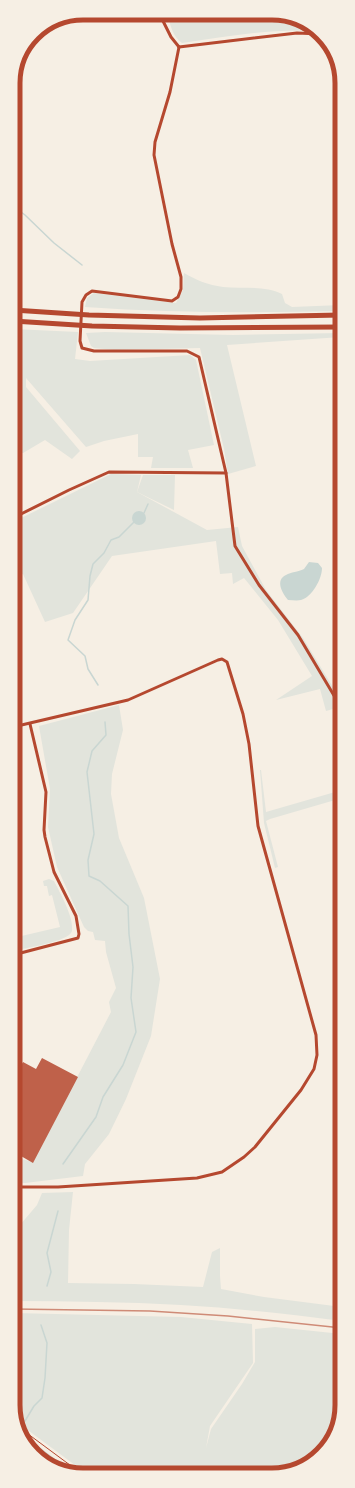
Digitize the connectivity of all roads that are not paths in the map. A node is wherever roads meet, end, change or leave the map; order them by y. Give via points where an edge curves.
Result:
1 (163, 20) edge
2 (311, 34) edge
3 (179, 47) junction
4 (20, 310) edge
5 (335, 315) edge
6 (20, 322) edge
7 (335, 327) edge
8 (226, 473) junction
9 (20, 514) edge
10 (335, 697) edge
11 (30, 724) junction
12 (20, 726) edge
13 (20, 953) edge
14 (20, 1187) edge

1 - 3 street
2 - 3 street
3 - 8 street via 154,155 181,277 181,289 178,297 172,301 92,291 82,302 80,341 82,348 94,351 187,351 199,357
4 - 5 highway via 200,318
6 - 7 highway via 180,328
8 - 9 street via 110,472
8 - 10 street via 234,546 259,585 298,636
11 - 12 street
11 - 13 street via 46,792 44,830 54,872 76,916 79,934 78,938
11 - 14 street via 128,700 218,660 225,660 231,670 249,744 258,826 316,1036 317,1055 314,1069 301,1090 255,1147 222,1172 197,1178

